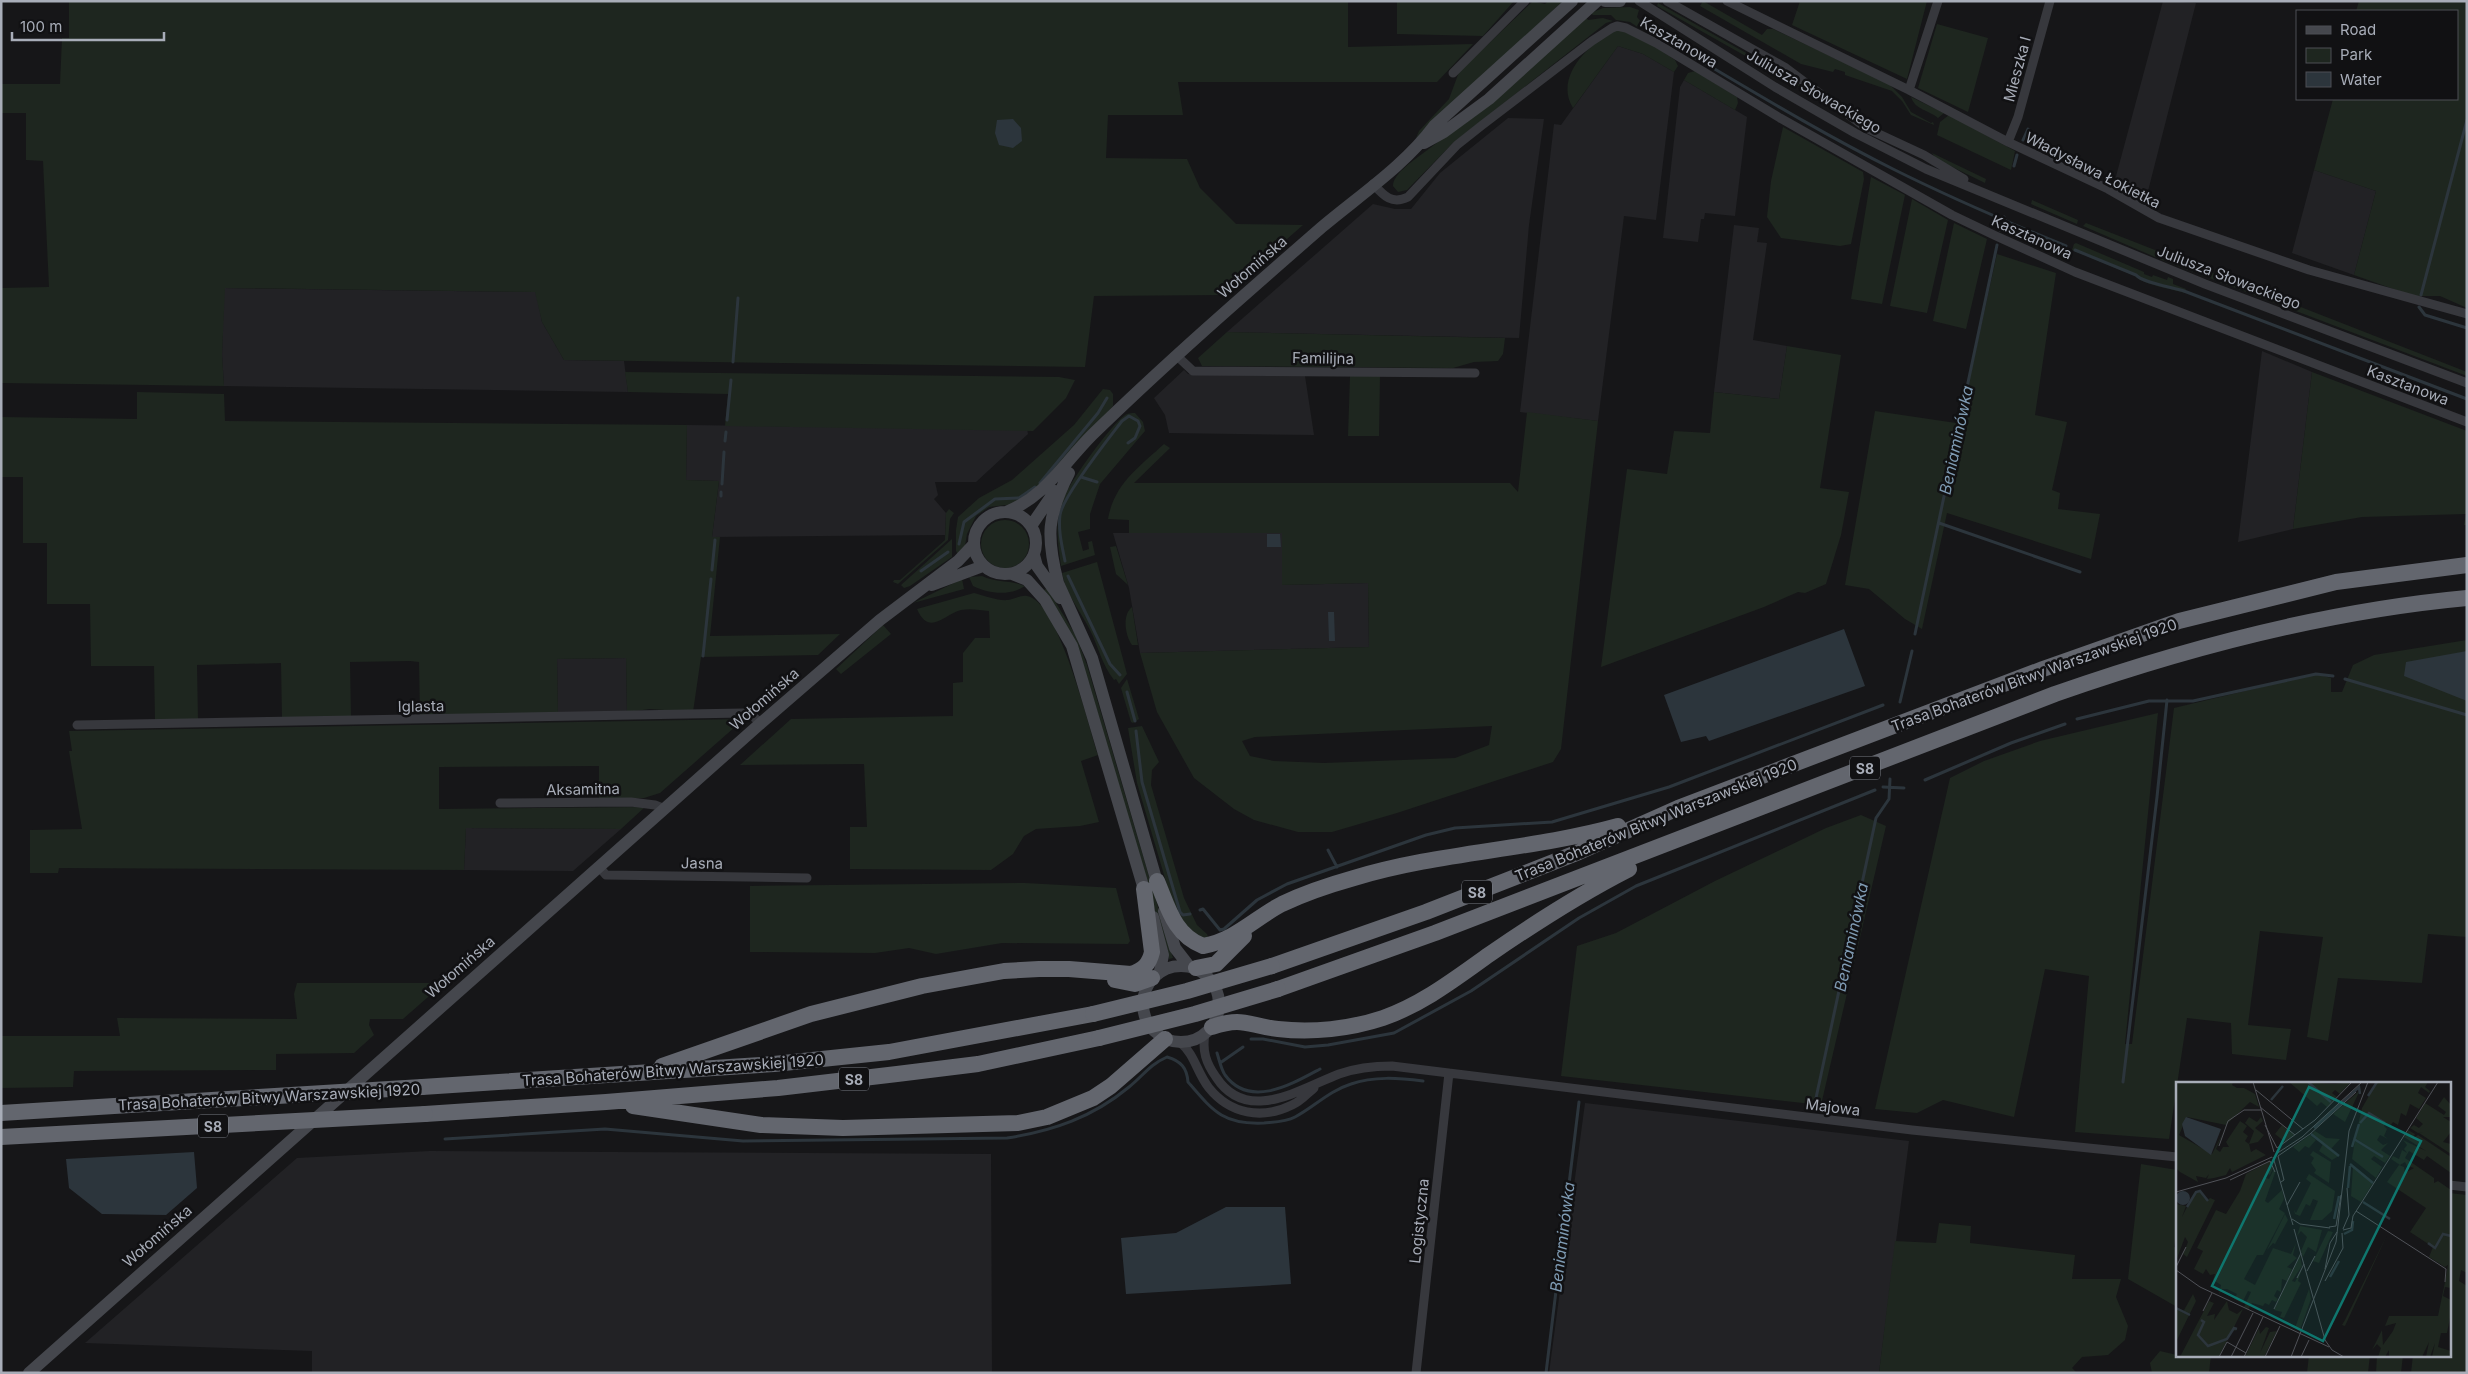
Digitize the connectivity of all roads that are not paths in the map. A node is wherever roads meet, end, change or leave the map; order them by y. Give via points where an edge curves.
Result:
1 (1525, 1) edge
2 (1572, 1) edge
3 (1597, 1) edge
4 (1605, 1) edge
5 (1620, 1) edge
6 (1638, 1) edge
7 (1667, 1) edge
8 (1727, 1) edge
9 (1938, 1) edge
10 (2050, 1) edge
11 (1453, 74) dead end
12 (1909, 90) junction
13 (2008, 142) junction
14 (1420, 145) junction
15 (1373, 184) junction
16 (1984, 191) junction
17 (2467, 314) edge
18 (1177, 356) junction
19 (1475, 373) dead end
20 (2467, 383) edge
21 (1110, 418) junction
22 (2467, 422) edge
23 (1069, 473) junction
24 (1006, 512) junction
25 (1031, 526) junction
26 (974, 544) junction
27 (1034, 556) junction
28 (2467, 564) edge
29 (984, 566) junction
30 (1012, 574) junction
31 (918, 591) junction
32 (2467, 598) edge
33 (1073, 616) junction
34 (761, 723) junction
35 (77, 725) dead end
36 (500, 803) dead end
37 (1678, 808) junction
38 (665, 809) junction
39 (1690, 835) junction
40 (600, 868) junction
41 (807, 878) dead end
42 (1151, 885) junction
43 (1261, 918) junction
44 (1193, 967) junction
45 (1081, 970) junction
46 (1156, 975) junction
47 (1208, 1031) junction
48 (1173, 1040) junction
49 (643, 1072) junction
50 (1449, 1073) junction
51 (1320, 1084) junction
52 (606, 1102) junction
53 (1, 1113) edge
54 (1, 1137) edge
55 (2176, 1157) edge
56 (2450, 1185) edge
57 (2467, 1187) edge
58 (28, 1373) edge
59 (1416, 1373) edge

1 - 11 street
2 - 14 main road, Wołomińska via 1434,126
3 - 14 main road, Wołomińska via 1489,99
4 - 5 main road
6 - 16 street, Juliusza Słowackiego via 1855,133 1926,168
7 - 16 street, Juliusza Słowackiego via 1786,68 1866,128 1924,155
8 - 12 street, Władysława Łokietka
9 - 12 street
10 - 13 street, Mieszka I
12 - 13 street, Władysława Łokietka
13 - 17 street, Władysława Łokietka via 2108,189 2159,218 2203,235
14 - 15 main road, Wołomińska
15 - 18 main road, Wołomińska
15 - 22 street, Kasztanowa via 1390,200 1408,197 1463,140 1617,26 1638,32 1780,118 1952,215 1996,236 2076,272
16 - 20 street, Juliusza Słowackiego via 2205,284
18 - 19 street, Familijna via 1193,371
18 - 21 main road, Wołomińska
21 - 23 main road, Wołomińska
21 - 24 main road, Wołomińska via 1052,482 1026,504
23 - 25 main road, Wołomińska
23 - 33 main road via 1056,499 1050,527 1058,583
24 - 25 main road via 1024,519
24 - 26 main road via 983,521
25 - 27 main road via 1036,540
26 - 29 main road
26 - 31 main road, Wołomińska via 963,557
27 - 30 main road via 1021,570
27 - 33 main road via 1044,577
28 - 37 highway, Trasa Bohaterów Bitwy Warszawskiej 1920 / S8 via 2336,582 2179,621 2043,669
29 - 30 main road via 997,574
29 - 31 main road, Wołomińska
30 - 42 main road via 1028,580 1045,600 1072,646
31 - 34 main road, Wołomińska via 872,626
32 - 39 highway, Trasa Bohaterów Bitwy Warszawskiej 1920 / S8 via 2342,615 2225,641 2138,665
33 - 42 main road via 1092,658
34 - 35 street, Iglasta via 752,715 743,713
34 - 38 main road, Wołomińska
36 - 38 street, Aksamitna via 631,802
37 - 43 highway via 1563,840 1414,861 1317,889
37 - 49 highway, Trasa Bohaterów Bitwy Warszawskiej 1920 / S8, bridge via 1579,852 1462,898 1272,966 1187,991 1093,1014 889,1052 774,1064
38 - 40 main road, Wołomińska
39 - 47 highway via 1562,905 1404,1010 1371,1021 1315,1030 1276,1029 1233,1021
39 - 52 highway, Trasa Bohaterów Bitwy Warszawskiej 1920 / S8, bridge via 1434,934 1278,989 1099,1038 978,1064 778,1088
40 - 41 street, Jasna via 606,875
40 - 58 main road, Wołomińska
42 - 43 highway via 1180,932 1203,946 1227,940
42 - 44 main road via 1175,948
42 - 45 highway via 1152,938 1150,961 1145,968 1131,974
42 - 46 main road via 1163,955
43 - 44 highway via 1216,964
44 - 46 main road via 1179,965
44 - 47 main road via 1211,980 1219,998 1219,1008
45 - 46 highway via 1125,984 1143,983
45 - 49 highway via 1004,971 922,986 811,1014
46 - 48 main road via 1143,997 1144,1012 1150,1026
47 - 48 main road via 1193,1040
47 - 51 street via 1203,1046 1210,1067 1225,1090 1237,1097 1255,1102 1271,1101
48 - 51 street via 1192,1054 1200,1074 1221,1101 1248,1114 1262,1114 1293,1105
48 - 52 highway via 1093,1098 1047,1117 1018,1123 842,1128 761,1124
49 - 53 highway, Trasa Bohaterów Bitwy Warszawskiej 1920 / S8, bridge
50 - 51 street, Majowa via 1379,1066 1341,1073
50 - 55 street, Majowa via 1912,1130
50 - 59 street, Logistyczna
52 - 54 highway, Trasa Bohaterów Bitwy Warszawskiej 1920 / S8, bridge
56 - 57 street

